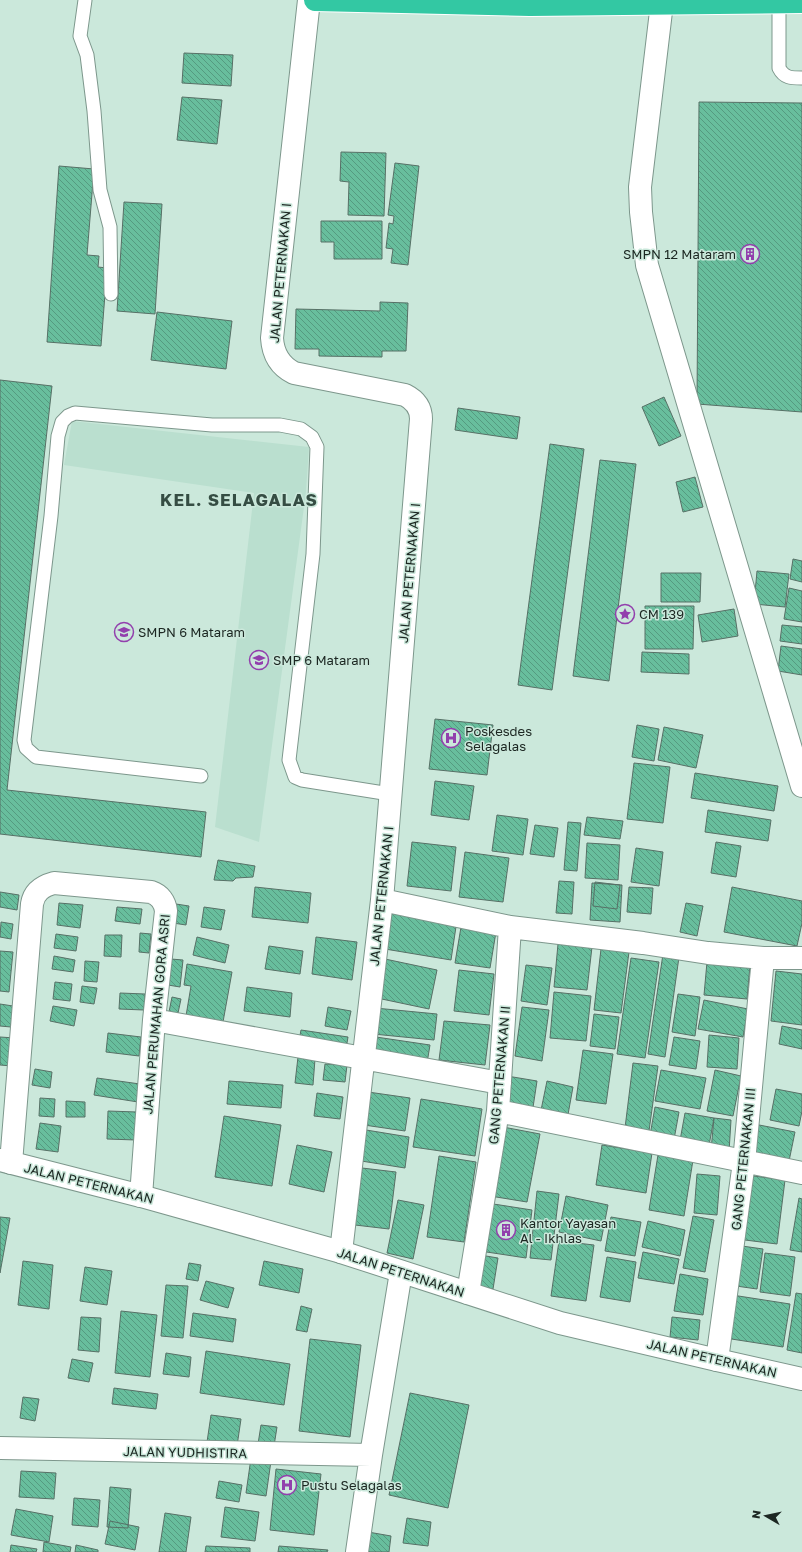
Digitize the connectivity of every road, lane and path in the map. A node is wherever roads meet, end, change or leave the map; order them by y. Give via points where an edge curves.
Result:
1 (85, 0) edge
2 (309, 0) edge
3 (315, 0) edge
4 (779, 2) junction
5 (802, 2) edge
6 (530, 3) edge
7 (662, 3) junction
8 (802, 78) edge
9 (111, 294) dead end
10 (801, 775) edge
11 (201, 776) dead end
12 (390, 794) junction
13 (382, 900) junction
14 (510, 927) junction
15 (763, 958) junction
16 (802, 958) edge
17 (154, 1020) junction
18 (364, 1058) junction
19 (500, 1083) junction
20 (498, 1111) junction
21 (6, 1162) edge
22 (744, 1162) junction
23 (802, 1173) edge
24 (141, 1196) junction
25 (341, 1252) junction
26 (401, 1272) junction
27 (468, 1293) junction
28 (717, 1360) junction
29 (802, 1379) edge
30 (0, 1448) edge
31 (0, 1454) edge
32 (371, 1455) junction
33 (358, 1552) edge

1 - 9 lane via 80,36 87,55 100,190 110,227
2 - 12 street, JALAN PETERNAKAN I via 272,344 279,362 294,373 405,394 415,401 421,411
3 - 6 highway
4 - 5 highway
4 - 7 highway
4 - 8 lane via 779,68 783,75
6 - 7 highway
7 - 10 street via 640,187 647,265
11 - 12 lane via 36,757 26,748 24,740 52,516 58,436 62,422 75,413 212,425 280,425 301,429 312,437 317,448 313,554 290,766 295,777 302,780
12 - 13 street, JALAN PETERNAKAN I
13 - 14 street
13 - 18 street, JALAN PETERNAKAN I
14 - 15 street
14 - 19 street, GANG PETERNAKAN II
15 - 16 street
15 - 22 street, GANG PETERNAKAN III
17 - 18 street
17 - 21 street, JALAN PERUMAHAN GORA ASRI via 166,912 160,897 148,892 54,883 38,891 32,904
17 - 24 street, JALAN PERUMAHAN GORA ASRI
18 - 19 street
18 - 25 street, JALAN PETERNAKAN I
19 - 20 street, GANG PETERNAKAN II
20 - 22 street
20 - 27 street, GANG PETERNAKAN II
21 - 24 street, JALAN PETERNAKAN
22 - 23 street
22 - 28 street, GANG PETERNAKAN III
24 - 25 street, JALAN PETERNAKAN
25 - 26 street, JALAN PETERNAKAN
26 - 27 street, JALAN PETERNAKAN
26 - 32 street
27 - 28 street, JALAN PETERNAKAN via 560,1323
28 - 29 street, JALAN PETERNAKAN
30 - 31 street
30 - 32 street, JALAN YUDHISTIRA
32 - 33 street

